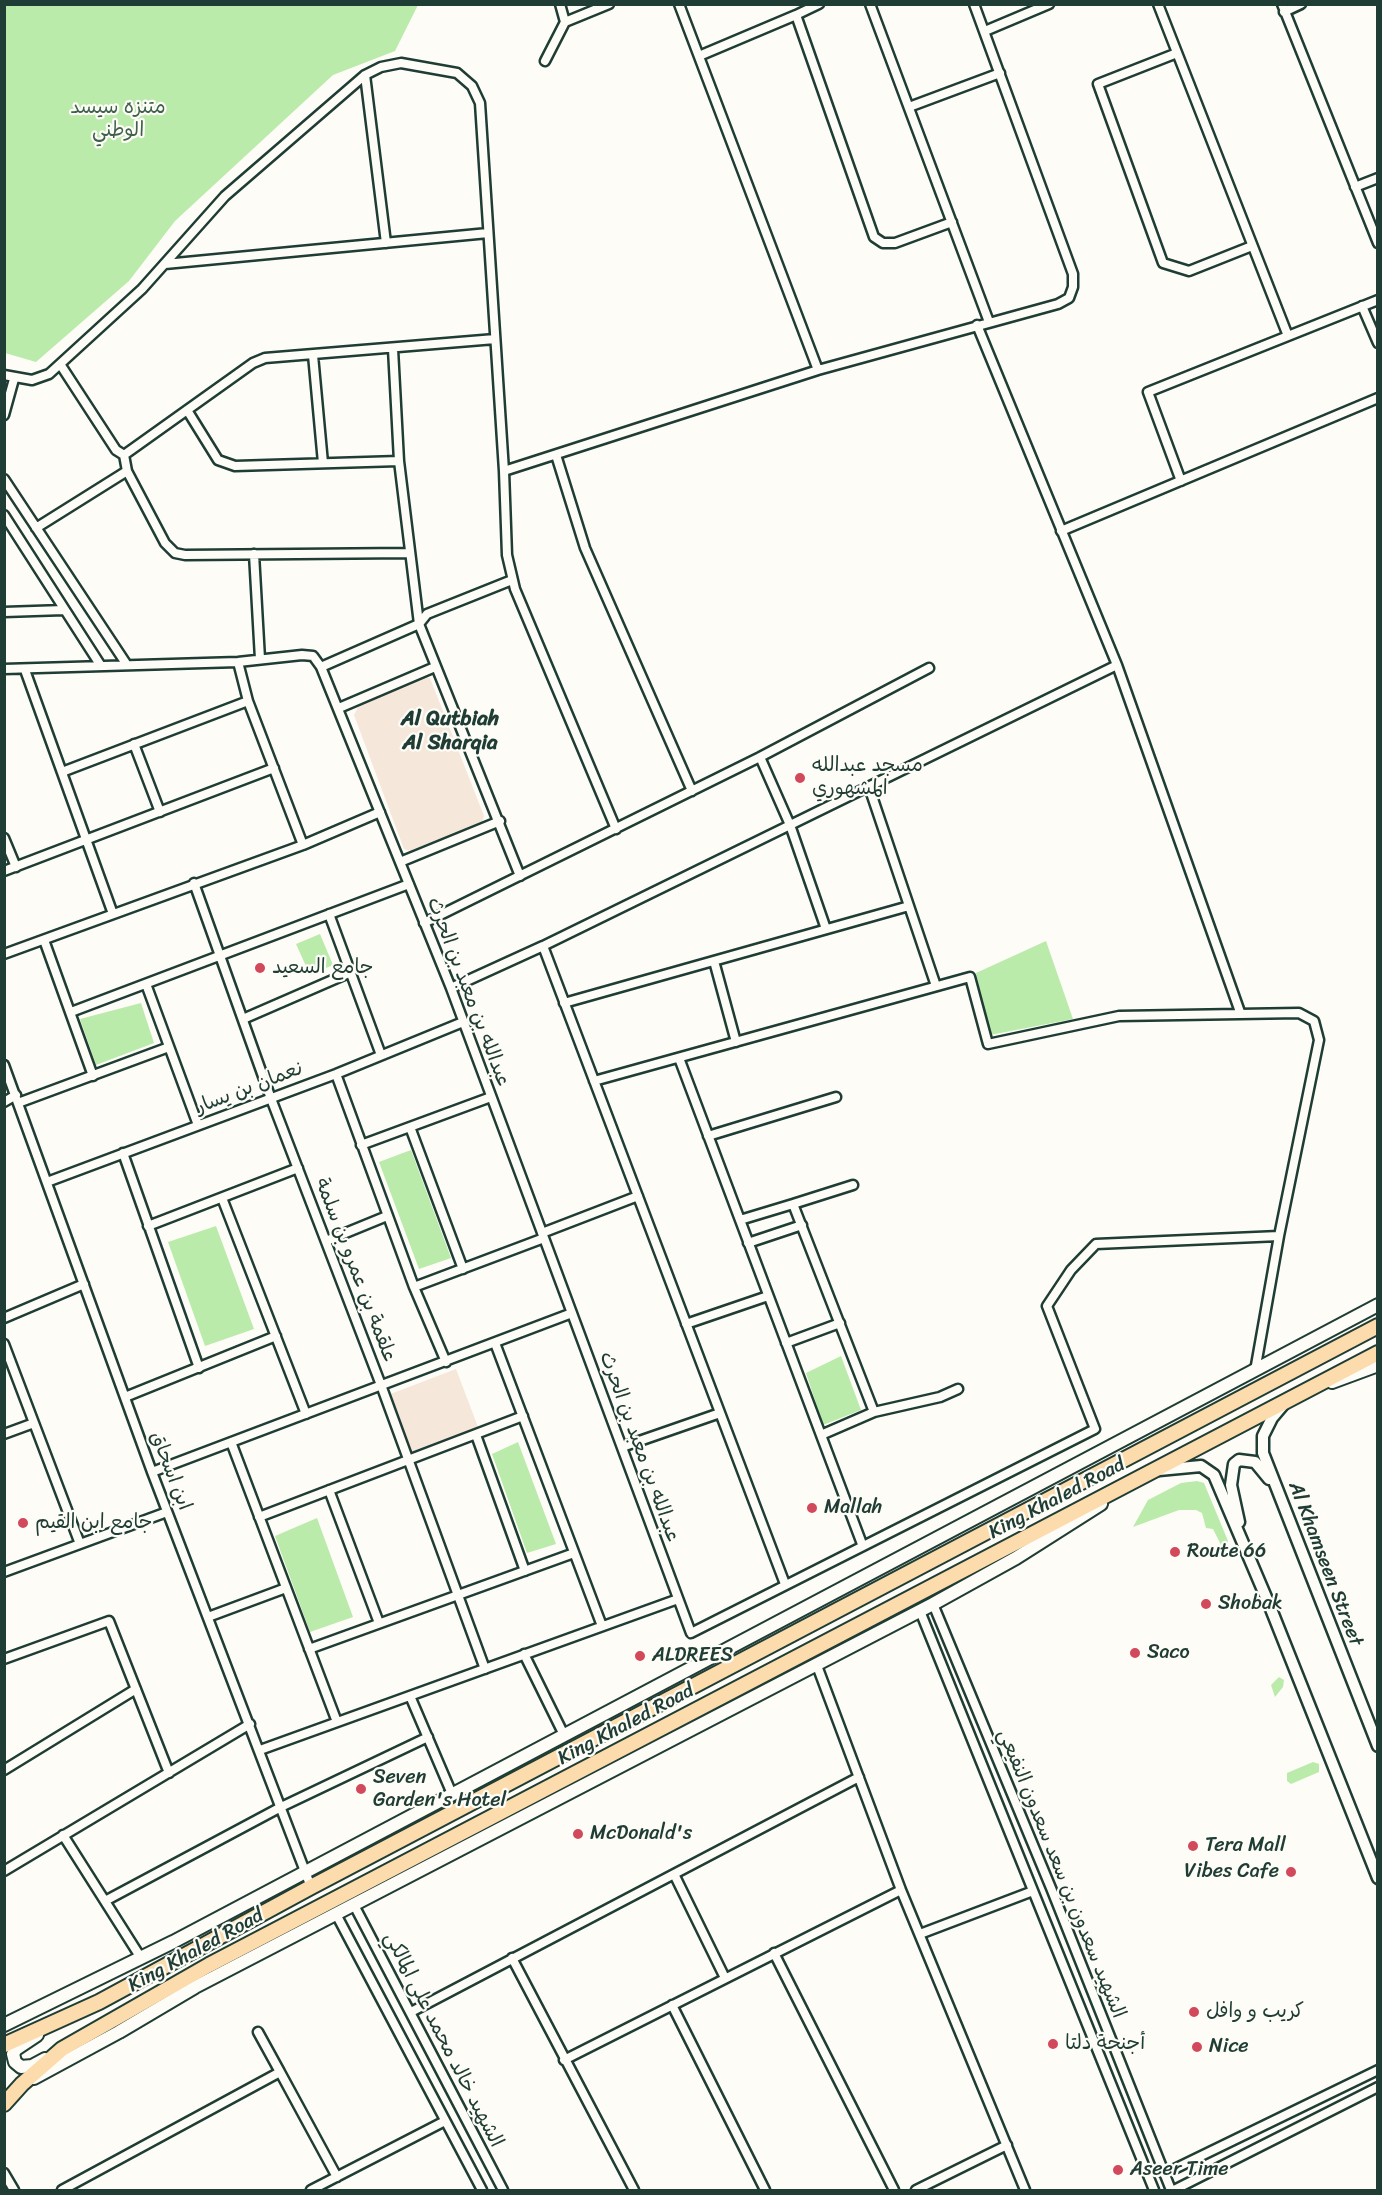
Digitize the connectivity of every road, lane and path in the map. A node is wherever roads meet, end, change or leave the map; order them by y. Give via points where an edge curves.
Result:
1 (560, 4) edge
2 (609, 4) edge
3 (679, 4) edge
4 (819, 4) edge
5 (870, 4) edge
6 (974, 4) edge
7 (1049, 4) edge
8 (1158, 4) edge
9 (1301, 4) edge
10 (1283, 8) edge
11 (796, 15) junction
12 (565, 22) junction
13 (985, 31) junction
14 (1177, 53) junction
15 (699, 56) junction
16 (545, 61) dead end
17 (1000, 73) junction
18 (365, 75) junction
19 (909, 107) junction
20 (1377, 178) edge
21 (1355, 187) junction
22 (952, 222) junction
23 (488, 233) junction
24 (386, 243) junction
25 (1377, 243) edge
26 (1252, 246) junction
27 (165, 264) junction
28 (1377, 300) edge
29 (1362, 306) junction
30 (989, 322) junction
31 (976, 325) junction
32 (1288, 336) junction
33 (495, 339) junction
34 (1377, 343) edge
35 (393, 349) junction
36 (313, 355) junction
37 (60, 364) junction
38 (818, 370) junction
39 (4, 375) edge
40 (14, 378) junction
41 (1377, 398) edge
42 (187, 410) junction
43 (4, 415) edge
44 (124, 455) junction
45 (556, 455) junction
46 (399, 461) junction
47 (323, 463) junction
48 (127, 471) junction
49 (504, 471) junction
50 (4, 479) edge
51 (1181, 481) junction
52 (4, 515) edge
53 (36, 528) junction
54 (1061, 531) junction
55 (409, 553) junction
56 (254, 554) junction
57 (512, 580) junction
58 (64, 610) junction
59 (4, 612) edge
60 (419, 624) junction
61 (260, 658) junction
62 (238, 662) junction
63 (127, 665) junction
64 (1117, 665) junction
65 (101, 666) junction
66 (321, 667) junction
67 (435, 667) junction
68 (929, 668) dead end
69 (4, 669) edge
70 (25, 670) junction
71 (248, 701) junction
72 (339, 708) junction
73 (134, 744) junction
74 (760, 757) junction
75 (274, 768) junction
76 (62, 772) junction
77 (869, 787) junction
78 (692, 791) junction
79 (160, 812) junction
80 (380, 812) junction
81 (500, 821) junction
82 (790, 825) junction
83 (616, 829) junction
84 (4, 838) edge
85 (88, 839) junction
86 (303, 844) junction
87 (400, 862) junction
88 (16, 867) junction
89 (4, 871) edge
90 (520, 876) junction
91 (194, 883) junction
92 (409, 884) junction
93 (909, 906) junction
94 (113, 914) junction
95 (329, 914) junction
96 (424, 923) junction
97 (826, 930) junction
98 (44, 940) junction
99 (543, 946) junction
100 (4, 954) edge
101 (221, 956) junction
102 (714, 961) junction
103 (351, 972) junction
104 (146, 984) junction
105 (936, 986) junction
106 (451, 988) junction
107 (564, 1003) junction
108 (71, 1012) junction
109 (1240, 1012) junction
110 (243, 1019) junction
111 (463, 1022) junction
112 (736, 1042) junction
113 (169, 1047) junction
114 (381, 1055) junction
115 (679, 1058) junction
116 (4, 1065) edge
117 (336, 1074) junction
118 (93, 1076) junction
119 (594, 1081) junction
120 (270, 1096) junction
121 (491, 1096) junction
122 (836, 1097) dead end
123 (17, 1099) junction
124 (4, 1102) edge
125 (198, 1125) junction
126 (410, 1127) junction
127 (708, 1136) junction
128 (361, 1145) junction
129 (123, 1153) junction
130 (298, 1168) junction
131 (47, 1182) junction
132 (853, 1185) dead end
133 (638, 1196) junction
134 (222, 1198) junction
135 (793, 1204) junction
136 (387, 1216) junction
137 (740, 1220) junction
138 (802, 1225) junction
139 (148, 1226) junction
140 (543, 1236) junction
141 (1279, 1236) junction
142 (326, 1241) junction
143 (748, 1243) junction
144 (463, 1269) junction
145 (84, 1284) junction
146 (414, 1287) junction
147 (768, 1296) junction
148 (1377, 1305) edge
149 (572, 1313) junction
150 (4, 1318) edge
151 (840, 1323) junction
152 (686, 1324) junction
153 (1377, 1326) edge
154 (276, 1336) junction
155 (495, 1343) junction
156 (786, 1343) junction
157 (4, 1344) edge
158 (1377, 1353) edge
159 (446, 1362) junction
160 (1377, 1365) edge
161 (199, 1368) junction
162 (1255, 1371) junction
163 (381, 1385) junction
164 (958, 1389) dead end
165 (125, 1397) junction
166 (1289, 1399) junction
167 (874, 1412) junction
168 (720, 1413) junction
169 (306, 1414) junction
170 (523, 1416) junction
171 (34, 1423) junction
172 (4, 1434) edge
173 (476, 1435) junction
174 (821, 1435) junction
175 (231, 1442) junction
176 (622, 1448) junction
177 (408, 1460) junction
178 (1153, 1471) junction
179 (152, 1472) junction
180 (329, 1490) junction
181 (1277, 1492) junction
182 (167, 1512) junction
183 (259, 1517) junction
184 (80, 1544) junction
185 (1244, 1544) junction
186 (862, 1545) junction
187 (574, 1553) junction
188 (525, 1571) junction
189 (4, 1572) edge
190 (785, 1584) junction
191 (286, 1588) junction
192 (458, 1595) junction
193 (678, 1599) junction
194 (933, 1604) junction
195 (920, 1611) junction
196 (208, 1617) junction
197 (380, 1623) junction
198 (602, 1626) junction
199 (309, 1649) junction
200 (524, 1654) junction
201 (4, 1659) edge
202 (816, 1663) junction
203 (485, 1669) junction
204 (136, 1689) junction
205 (410, 1696) junction
206 (337, 1722) junction
207 (1368, 1723) junction
208 (250, 1724) junction
209 (1377, 1732) edge
210 (564, 1735) junction
211 (428, 1737) junction
212 (1377, 1746) edge
213 (260, 1750) junction
214 (4, 1770) edge
215 (168, 1773) junction
216 (859, 1778) junction
217 (452, 1794) junction
218 (281, 1807) junction
219 (63, 1835) junction
220 (4, 1871) edge
221 (305, 1871) junction
222 (674, 1874) junction
223 (1377, 1878) edge
224 (311, 1887) junction
225 (901, 1890) junction
226 (1033, 1891) junction
227 (105, 1900) junction
228 (354, 1905) junction
229 (336, 1914) junction
230 (920, 1934) junction
231 (774, 1953) junction
232 (141, 1958) junction
233 (512, 1958) junction
234 (725, 1978) junction
235 (672, 2005) junction
236 (411, 2012) junction
237 (55, 2022) junction
238 (4, 2025) edge
239 (258, 2032) dead end
240 (4, 2045) edge
241 (62, 2049) junction
242 (564, 2060) junction
243 (1377, 2070) edge
244 (280, 2072) junction
245 (22, 2084) junction
246 (1377, 2087) edge
247 (4, 2104) edge
248 (445, 2121) junction
249 (1007, 2145) junction
250 (4, 2173) edge
251 (1164, 2174) junction
252 (337, 2177) junction
253 (14, 2190) edge
254 (62, 2190) edge
255 (311, 2190) edge
256 (482, 2190) edge
257 (503, 2190) edge
258 (634, 2190) edge
259 (765, 2190) edge
260 (894, 2190) edge
261 (916, 2190) edge
262 (1025, 2190) edge
263 (1154, 2190) edge
264 (1172, 2190) edge

1 - 12 street
2 - 12 street
3 - 15 street
4 - 11 street
5 - 19 street
6 - 13 street
7 - 13 street
8 - 14 street
9 - 10 street
10 - 21 street
11 - 15 street
11 - 22 street via 874,237 883,243 895,243
12 - 16 street
13 - 17 street
14 - 26 street
14 - 26 street via 1098,84 1162,263 1189,270
15 - 38 street
17 - 19 street
17 - 30 street via 1073,274 1073,287 1069,298 1058,304
18 - 23 street via 401,63 457,73 472,86 480,103
18 - 24 street
18 - 27 street via 225,196
19 - 22 street
20 - 21 street
21 - 25 street
22 - 30 street
23 - 24 street
23 - 33 street
24 - 27 street
26 - 32 street
27 - 37 street
28 - 29 street
29 - 32 street
29 - 34 street
30 - 31 street
31 - 38 street
31 - 54 street
32 - 51 street via 1148,392
33 - 35 street
33 - 49 street
35 - 36 street
35 - 46 street
36 - 42 street via 265,358 253,363
36 - 47 street
37 - 40 street via 32,380
37 - 44 street via 116,450
38 - 45 street
39 - 40 street
40 - 43 street
41 - 51 street
42 - 44 street
42 - 47 street via 218,460 225,463
44 - 48 street
45 - 49 street
45 - 78 street via 585,548
46 - 47 street
46 - 55 street
48 - 53 street
48 - 56 street via 165,543 175,553
49 - 57 street via 507,555
50 - 53 street
51 - 54 street
52 - 58 street
53 - 63 street
54 - 64 street
55 - 56 street
55 - 60 street
56 - 61 street
57 - 60 street via 427,615
57 - 83 street
58 - 59 street
58 - 65 street
60 - 66 street
60 - 67 street
61 - 62 street
61 - 66 street via 313,656
62 - 63 street
62 - 71 street
63 - 65 street
64 - 77 street
64 - 109 street
65 - 70 street
66 - 72 street, عبدالله بن معبد بن الحرث
67 - 72 street
67 - 81 street
68 - 74 street
69 - 70 street
70 - 76 street
71 - 73 street
71 - 75 street
72 - 80 street, عبدالله بن معبد بن الحرث
73 - 76 street
73 - 79 street
74 - 78 street
74 - 82 street
75 - 79 street
75 - 86 street
76 - 85 street
77 - 82 street
77 - 93 street
78 - 83 street
79 - 85 street
80 - 86 street
80 - 87 street, عبدالله بن معبد بن الحرث
81 - 87 street
81 - 90 street
82 - 97 street
82 - 99 street
83 - 90 street
84 - 88 street
85 - 88 street
85 - 94 street
86 - 91 street
87 - 92 street, عبدالله بن معبد بن الحرث
88 - 89 street
90 - 96 street
91 - 94 street
91 - 101 street, علقمة بن عمرو بن سلمة
92 - 95 street
92 - 96 street, عبدالله بن معبد بن الحرث
93 - 97 street
93 - 105 street
94 - 98 street
95 - 101 street
95 - 103 street
96 - 106 street, عبدالله بن معبد بن الحرث
97 - 102 street
98 - 100 street
98 - 108 street
99 - 106 street
99 - 107 street
101 - 104 street
101 - 110 street, علقمة بن عمرو بن سلمة
102 - 107 street
102 - 112 street
103 - 110 street
103 - 114 street
104 - 108 street
104 - 113 street
105 - 109 street via 970,976 988,1044 1119,1016
105 - 112 street
106 - 111 street, عبدالله بن معبد بن الحرث
107 - 119 street
108 - 118 street
109 - 141 street via 1299,1013 1314,1021 1319,1040
110 - 120 street, علقمة بن عمرو بن سلمة
111 - 114 street, نعمان بن يسار
111 - 121 street, عبدالله بن معبد بن الحرث
112 - 115 street
113 - 118 street
113 - 125 street
114 - 117 street, نعمان بن يسار
115 - 119 street
115 - 127 street
116 - 123 street, ابن اسحاق
117 - 120 street, نعمان بن يسار
117 - 128 street
118 - 123 street
119 - 133 street
120 - 125 street, نعمان بن يسار
120 - 130 street, علقمة بن عمرو بن سلمة
121 - 126 street
121 - 140 street, عبدالله بن معبد بن الحرث
122 - 127 street
123 - 124 street
123 - 131 street, ابن اسحاق
125 - 129 street, نعمان بن يسار
126 - 128 street
126 - 144 street
127 - 137 street
128 - 136 street
129 - 131 street, نعمان بن يسار
129 - 139 street
130 - 134 street
130 - 142 street, علقمة بن عمرو بن سلمة
131 - 145 street, ابن اسحاق
132 - 135 street
133 - 140 street
133 - 152 street
134 - 139 street
134 - 154 street
135 - 137 street
135 - 138 street
136 - 142 street
136 - 146 street
137 - 143 street
138 - 143 street
138 - 151 street
139 - 161 street
140 - 144 street
140 - 149 street, عبدالله بن معبد بن الحرث
141 - 162 street
141 - 186 street via 1096,1244 1071,1270 1047,1306 1095,1429
142 - 163 street, علقمة بن عمرو بن سلمة
143 - 147 street
144 - 146 street
145 - 150 street
145 - 165 street, ابن اسحاق
146 - 159 street
147 - 152 street
147 - 156 street
148 - 162 main road
149 - 155 street
149 - 176 street, عبدالله بن معبد بن الحرث
151 - 156 street
151 - 167 street
152 - 168 street
153 - 224 main road, King Khaled Road
154 - 161 street
154 - 169 street
155 - 159 street
155 - 170 street
156 - 174 street
157 - 171 street
158 - 166 main road, King Khaled Road
159 - 163 street
160 - 166 main road
161 - 165 street
162 - 210 main road
163 - 169 street
163 - 177 street, علقمة بن عمرو بن سلمة
164 - 167 street
165 - 179 street, ابن اسحاق
166 - 178 main road, King Khaled Road
166 - 181 street, Al Khamseen Street via 1263,1436 1263,1453
167 - 174 street
168 - 176 street
168 - 190 street
169 - 175 street
170 - 173 street
170 - 187 street
171 - 172 street
171 - 184 street
173 - 177 street
173 - 188 street
174 - 186 street
175 - 179 street
175 - 183 street
176 - 193 street, عبدالله بن معبد بن الحرث
177 - 180 street
177 - 192 street, علقمة بن عمرو بن سلمة
178 - 185 street via 1201,1466 1214,1475
178 - 194 main road via 1016,1558
178 - 241 main road, King Khaled Road via 209,1965
179 - 182 street, ابن اسحاق
180 - 183 street
180 - 197 street
181 - 185 street via 1255,1462 1239,1460 1234,1464 1231,1485
181 - 207 street, Al Khamseen Street
182 - 184 street
182 - 196 street, ابن اسحاق
183 - 191 street
184 - 189 street
185 - 223 street
186 - 190 street
187 - 188 street
187 - 198 street
188 - 192 street
190 - 193 street, عبدالله بن معبد بن الحرث via 691,1633
191 - 196 street
191 - 199 street
192 - 197 street
192 - 203 street, علقمة بن عمرو بن سلمة
193 - 198 street
194 - 195 main road
194 - 251 street, الشهيد سعدون بن سعد سعدون النفيعي
195 - 202 main road
195 - 226 street, الشهيد سعدون بن سعد سعدون النفيعي
196 - 208 street, ابن اسحاق
197 - 199 street
198 - 200 street
199 - 206 street
200 - 203 street
200 - 210 street
201 - 204 street via 109,1620
202 - 216 street
202 - 228 main road
203 - 205 street
204 - 214 street
204 - 215 street
205 - 206 street
205 - 211 street
206 - 213 street
207 - 209 street
207 - 212 street, Al Khamseen Street
208 - 213 street, ابن اسحاق
208 - 215 street
210 - 217 main road
211 - 217 street
211 - 218 street
213 - 218 street, ابن اسحاق
215 - 219 street
216 - 222 street
216 - 225 street
217 - 221 main road
218 - 221 street, ابن اسحاق
218 - 227 street
219 - 220 street
219 - 227 street
221 - 224 street, ابن اسحاق
221 - 232 main road
222 - 233 street
222 - 234 street
224 - 237 main road, King Khaled Road
225 - 230 street
225 - 231 street
226 - 230 street
226 - 263 street, الشهيد سعدون بن سعد سعدون النفيعي
227 - 232 street
228 - 229 main road
228 - 236 street, الشهيد خالد محمد على المالكي
229 - 245 main road
229 - 248 street, الشهيد خالد محمد على المالكي
230 - 249 street
231 - 234 street
231 - 260 street
232 - 238 main road
233 - 236 street
233 - 242 street
234 - 235 street
235 - 242 street
235 - 259 street
236 - 257 street, الشهيد خالد محمد على المالكي
237 - 240 main road, King Khaled Road
237 - 241 main road via 16,2049 15,2062 21,2067 32,2066
239 - 244 street
241 - 245 main road, King Khaled Road
242 - 258 street
243 - 251 street
244 - 252 street
244 - 254 street
245 - 247 main road, King Khaled Road
246 - 264 street
248 - 252 street
248 - 256 street, الشهيد خالد محمد على المالكي
249 - 261 street
249 - 262 street
250 - 253 street
251 - 264 street, الشهيد سعدون بن سعد سعدون النفيعي
252 - 255 street

